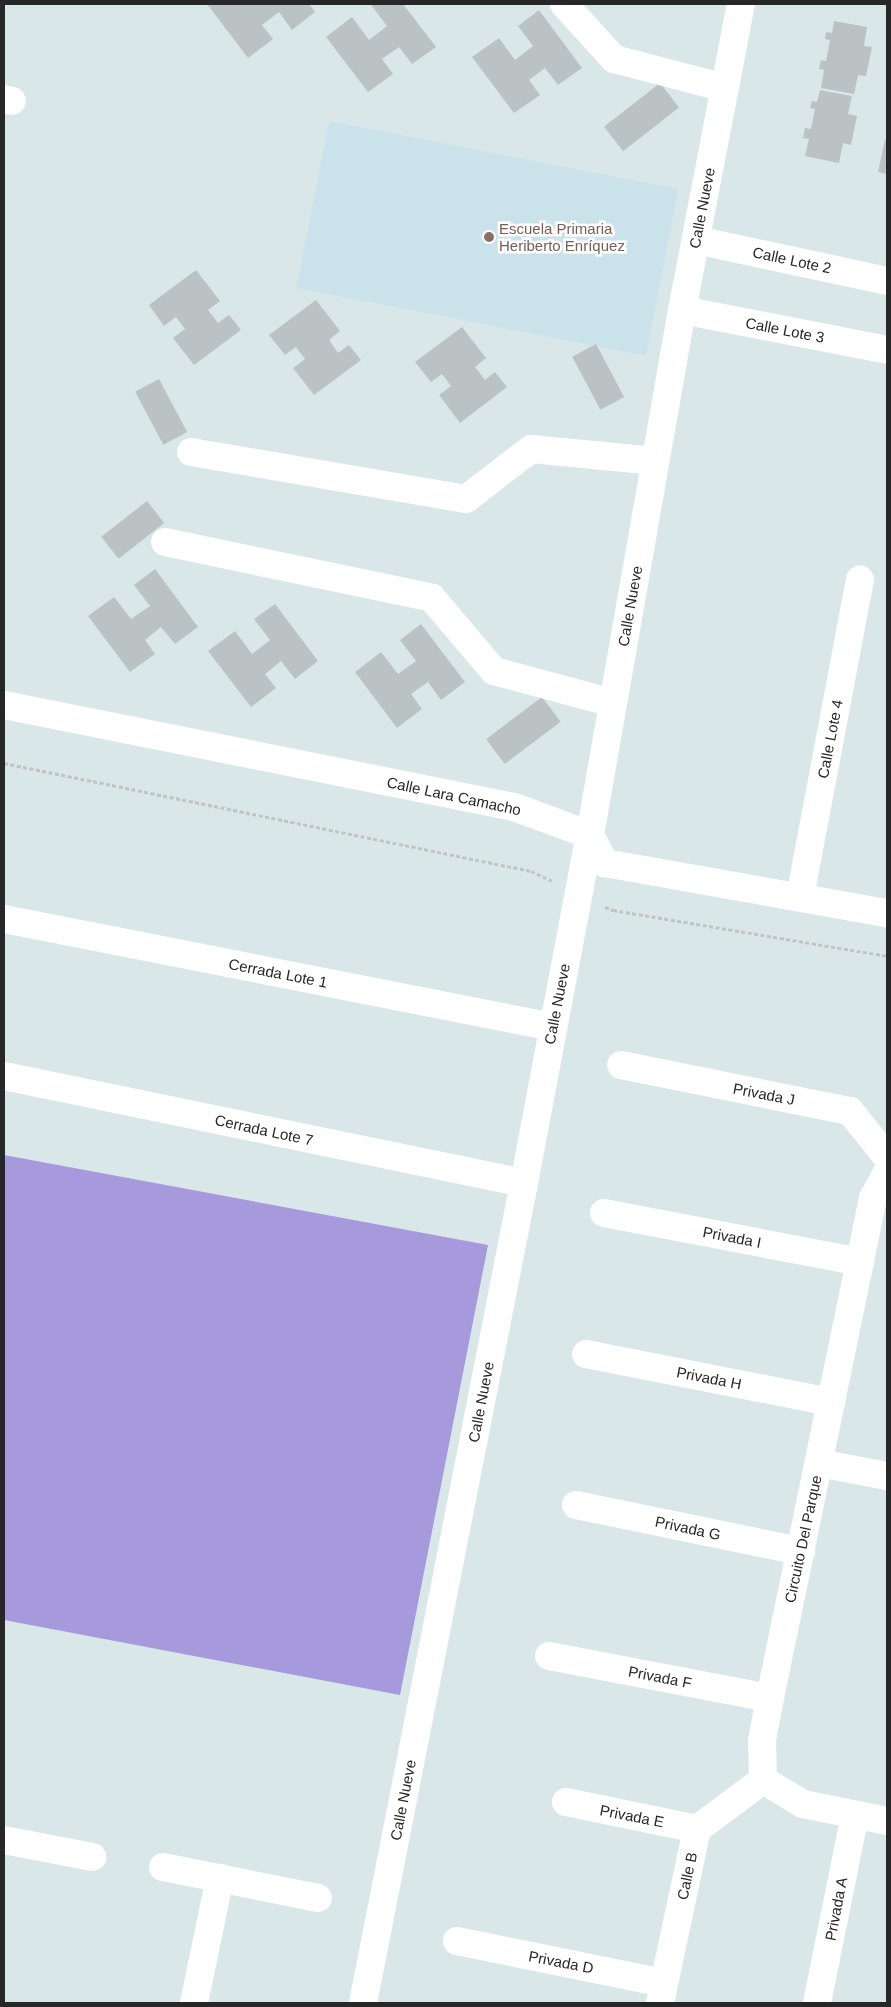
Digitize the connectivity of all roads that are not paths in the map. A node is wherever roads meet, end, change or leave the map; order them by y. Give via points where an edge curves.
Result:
1 (564, 4) edge
2 (742, 4) edge
3 (725, 88) junction
4 (696, 240) junction
5 (887, 281) edge
6 (682, 310) junction
7 (887, 350) edge
8 (191, 452) dead end
9 (655, 461) junction
10 (164, 542) dead end
11 (860, 580) dead end
12 (613, 703) junction
13 (4, 705) edge
14 (590, 835) junction
15 (800, 897) junction
16 (887, 913) edge
17 (4, 919) edge
18 (553, 1027) junction
19 (621, 1065) dead end
20 (4, 1076) edge
21 (887, 1157) edge
22 (887, 1173) edge
23 (524, 1183) junction
24 (604, 1213) dead end
25 (860, 1262) junction
26 (586, 1354) dead end
27 (831, 1402) junction
28 (819, 1463) junction
29 (887, 1476) edge
30 (576, 1505) dead end
31 (801, 1551) junction
32 (549, 1656) dead end
33 (770, 1698) junction
34 (763, 1780) junction
35 (566, 1802) dead end
36 (855, 1815) junction
37 (887, 1821) edge
38 (697, 1829) junction
39 (4, 1840) edge
40 (92, 1857) dead end
41 (163, 1867) dead end
42 (220, 1878) junction
43 (318, 1898) dead end
44 (458, 1941) dead end
45 (662, 1993) edge
46 (194, 2003) edge
47 (363, 2003) edge
48 (817, 2003) edge

1 - 3 street via 614,59
2 - 3 street, Calle Nueve
3 - 4 street, Calle Nueve
4 - 5 street, Calle Lote 2
4 - 6 street, Calle Nueve
6 - 7 street, Calle Lote 3
6 - 9 street, Calle Nueve
8 - 9 street via 466,499 531,449
9 - 12 street, Calle Nueve
10 - 12 street via 432,598 494,671
11 - 15 street, Calle Lote 4
12 - 14 street, Calle Nueve
13 - 14 street, Calle Lara Camacho via 514,807
14 - 15 street via 606,863
14 - 18 street, Calle Nueve
15 - 16 street
17 - 18 street, Cerrada Lote 1
18 - 23 street, Calle Nueve
19 - 21 street, Privada J via 850,1111
20 - 23 street, Cerrada Lote 7
22 - 25 street, Circuito Del Parque via 874,1198
23 - 47 street, Calle Nueve
24 - 25 street, Privada I
25 - 27 street, Circuito Del Parque
26 - 27 street, Privada H
27 - 28 street, Circuito Del Parque
28 - 29 street
28 - 31 street, Circuito Del Parque
30 - 31 street, Privada G
31 - 33 street, Circuito Del Parque
32 - 33 street, Privada F
33 - 34 street, Circuito Del Parque via 762,1740
34 - 36 street via 803,1804
34 - 38 street
35 - 38 street, Privada E
36 - 37 street
36 - 48 street, Privada A
38 - 45 street, Calle B
39 - 40 street
41 - 42 street
42 - 43 street
42 - 46 street
44 - 45 street, Privada D

